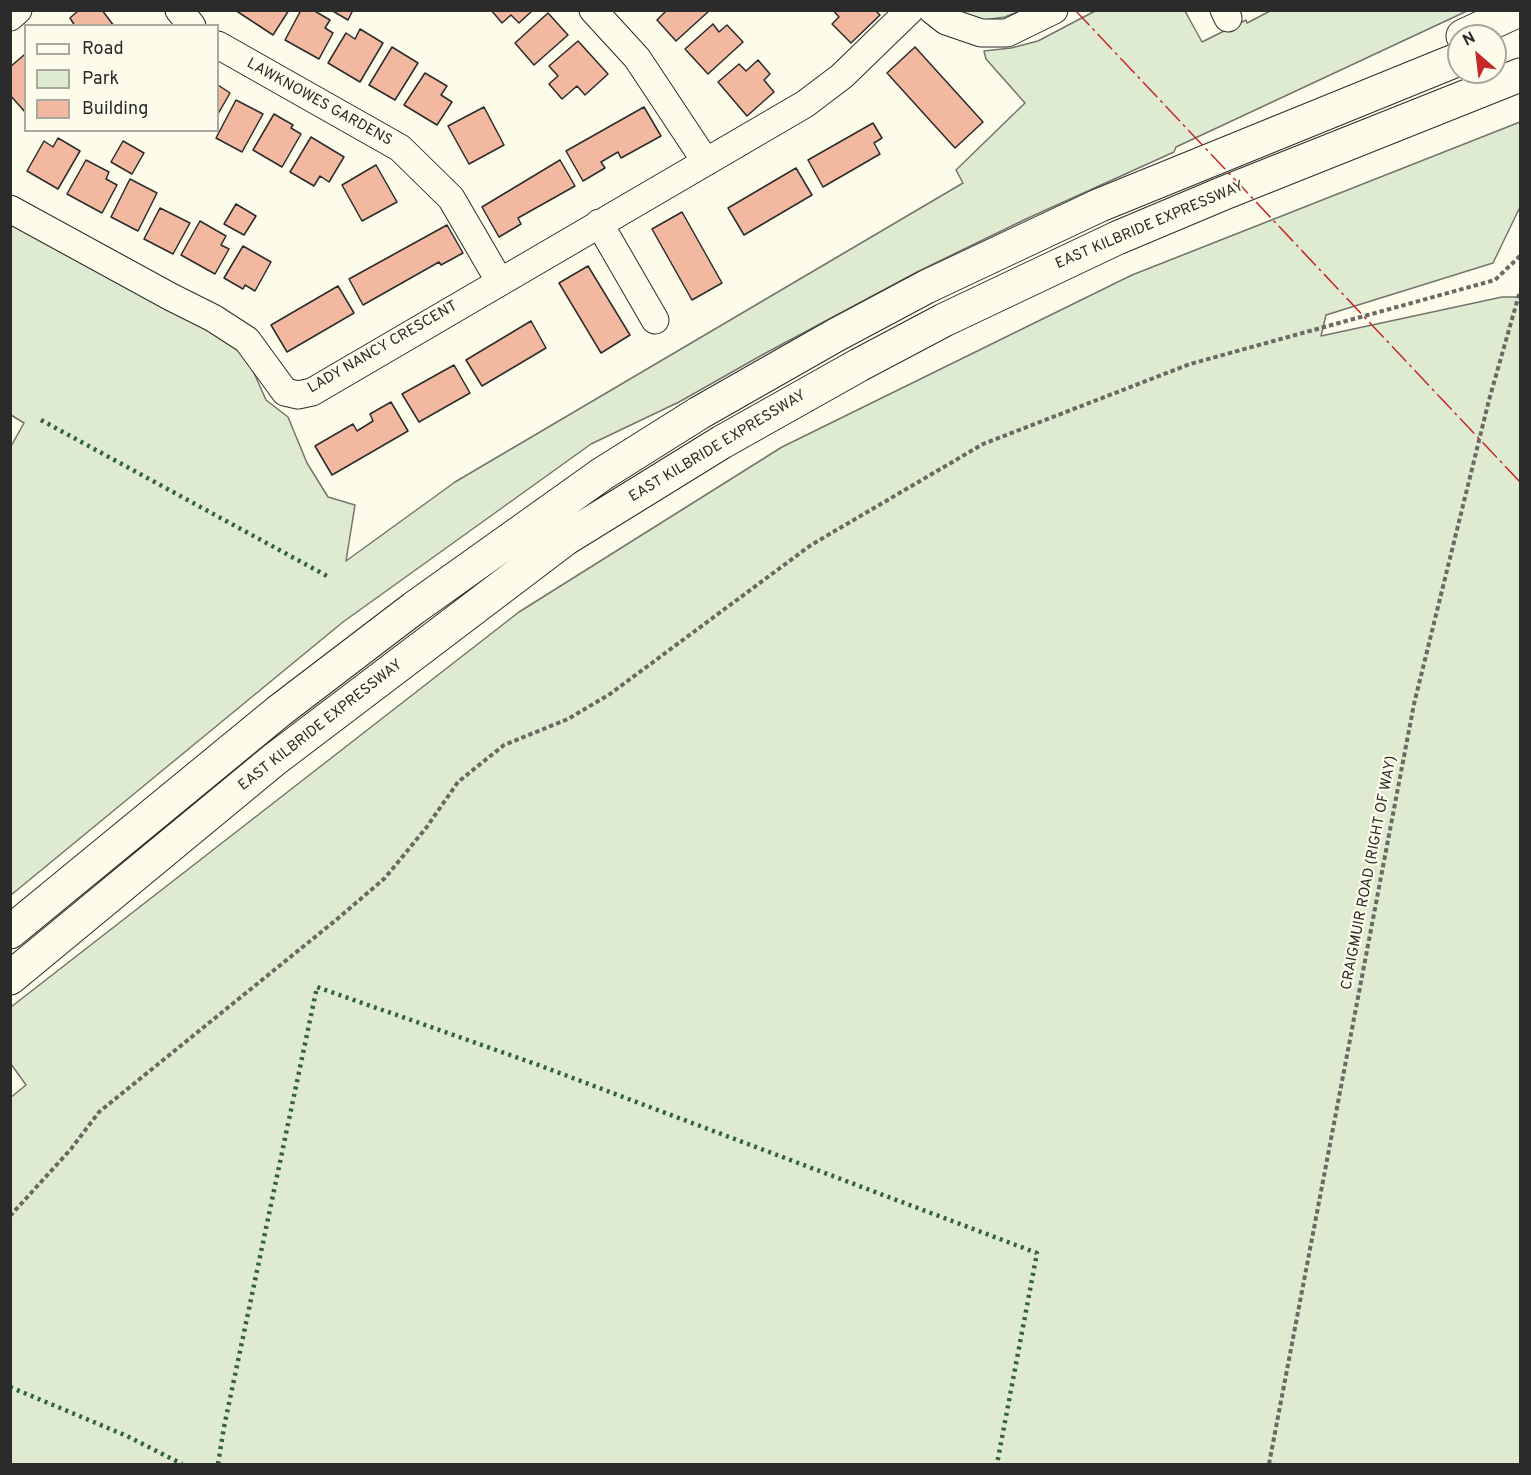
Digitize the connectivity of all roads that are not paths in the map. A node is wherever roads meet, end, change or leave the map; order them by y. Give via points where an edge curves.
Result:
1 (18, 10) edge
2 (179, 10) edge
3 (593, 10) edge
4 (910, 10) edge
5 (932, 10) edge
6 (1054, 10) edge
7 (1519, 10) edge
8 (10, 16) edge
9 (190, 24) edge
10 (1489, 24) edge
11 (1447, 43) edge
12 (219, 46) edge
13 (1447, 64) edge
14 (1521, 75) edge
15 (1521, 95) edge
16 (1394, 125) junction
17 (706, 162) junction
18 (1202, 162) junction
19 (10, 209) edge
20 (599, 223) junction
21 (500, 282) junction
22 (656, 320) dead end
23 (10, 932) edge
24 (10, 978) edge

1 - 8 street
2 - 9 street
3 - 17 street via 637,58
4 - 17 street, LADY NANCY CRESCENT via 842,76 806,104
5 - 6 street via 946,21 981,33 1007,33
7 - 10 highway
11 - 18 highway via 1355,84
12 - 21 street, LAWKNOWES GARDENS via 400,148 451,198
13 - 18 highway
14 - 16 highway, EAST KILBRIDE EXPRESSWAY
15 - 16 highway via 1475,112
16 - 24 highway, EAST KILBRIDE EXPRESSWAY via 1117,238 954,315 783,407 594,521 555,546 275,759
17 - 20 street, LADY NANCY CRESCENT
18 - 23 highway via 926,287 730,395 602,474 414,608 279,711
19 - 21 street, LADY NANCY CRESCENT via 213,318 247,340 285,392 298,395 312,392
20 - 21 street, LADY NANCY CRESCENT
20 - 22 street

